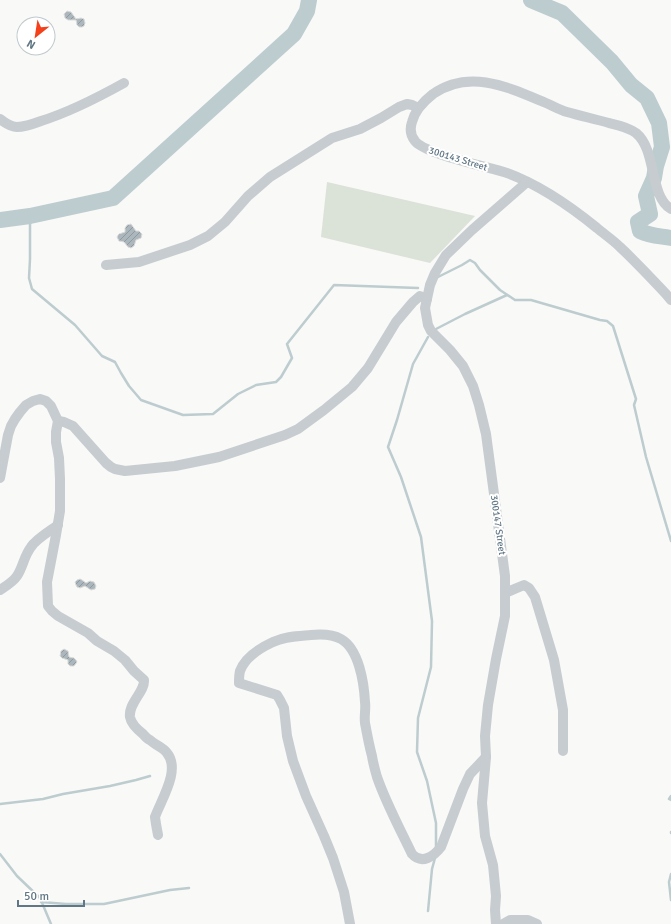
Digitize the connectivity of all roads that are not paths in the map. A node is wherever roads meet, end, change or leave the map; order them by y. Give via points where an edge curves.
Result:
1 (124, 83) dead end
2 (418, 108) junction
3 (0, 120) edge
4 (527, 182) junction
5 (671, 209) edge
6 (106, 265) dead end
7 (427, 299) junction
8 (671, 300) edge
9 (58, 421) junction
10 (0, 478) edge
11 (58, 525) junction
12 (0, 590) edge
13 (505, 593) junction
14 (563, 751) dead end
15 (486, 757) junction
16 (158, 835) dead end
17 (350, 924) edge
18 (496, 924) edge
19 (503, 924) edge
20 (537, 924) edge

1 - 3 street via 85,104 30,125 10,126
2 - 4 street, 300143 Street via 410,128 414,140 422,148
2 - 5 street, 300143 Street via 427,98 446,87 464,81 486,82 501,85 565,112 626,128 635,132 644,142 659,192 664,203
2 - 6 street via 406,104 360,129 332,138 270,177 208,236 190,245 139,262
4 - 7 street, 300147 Street via 446,255 430,284
4 - 8 street, 300143 Street via 580,215 614,242
7 - 9 street via 420,296 413,302 396,322 368,368 352,387 324,410 285,435 219,457 175,466 125,471 116,469 106,463 73,426
7 - 13 street, 300147 Street via 425,308 428,325 463,366 479,405 486,434 505,576
9 - 10 street via 46,401 36,399 26,405 11,426
9 - 11 street
11 - 12 street via 34,544 27,552 18,574
11 - 16 street via 47,582 48,606 54,613 114,651 143,678 144,685 133,704 130,716 150,741 165,750 172,762 171,777 155,817
13 - 14 street via 524,585 535,597 554,660 563,710
13 - 15 street, 300147 Street via 505,616 488,705
15 - 17 street via 470,774 437,852 423,859 416,858 384,796 377,776 365,722 366,703 362,680 358,664 346,642 324,634 293,636 264,646 244,662 240,669 239,683 277,695 284,708 293,761 333,858 344,892
15 - 18 street, 300147 Street via 482,803 485,836 493,865
19 - 20 street via 510,920 528,920

